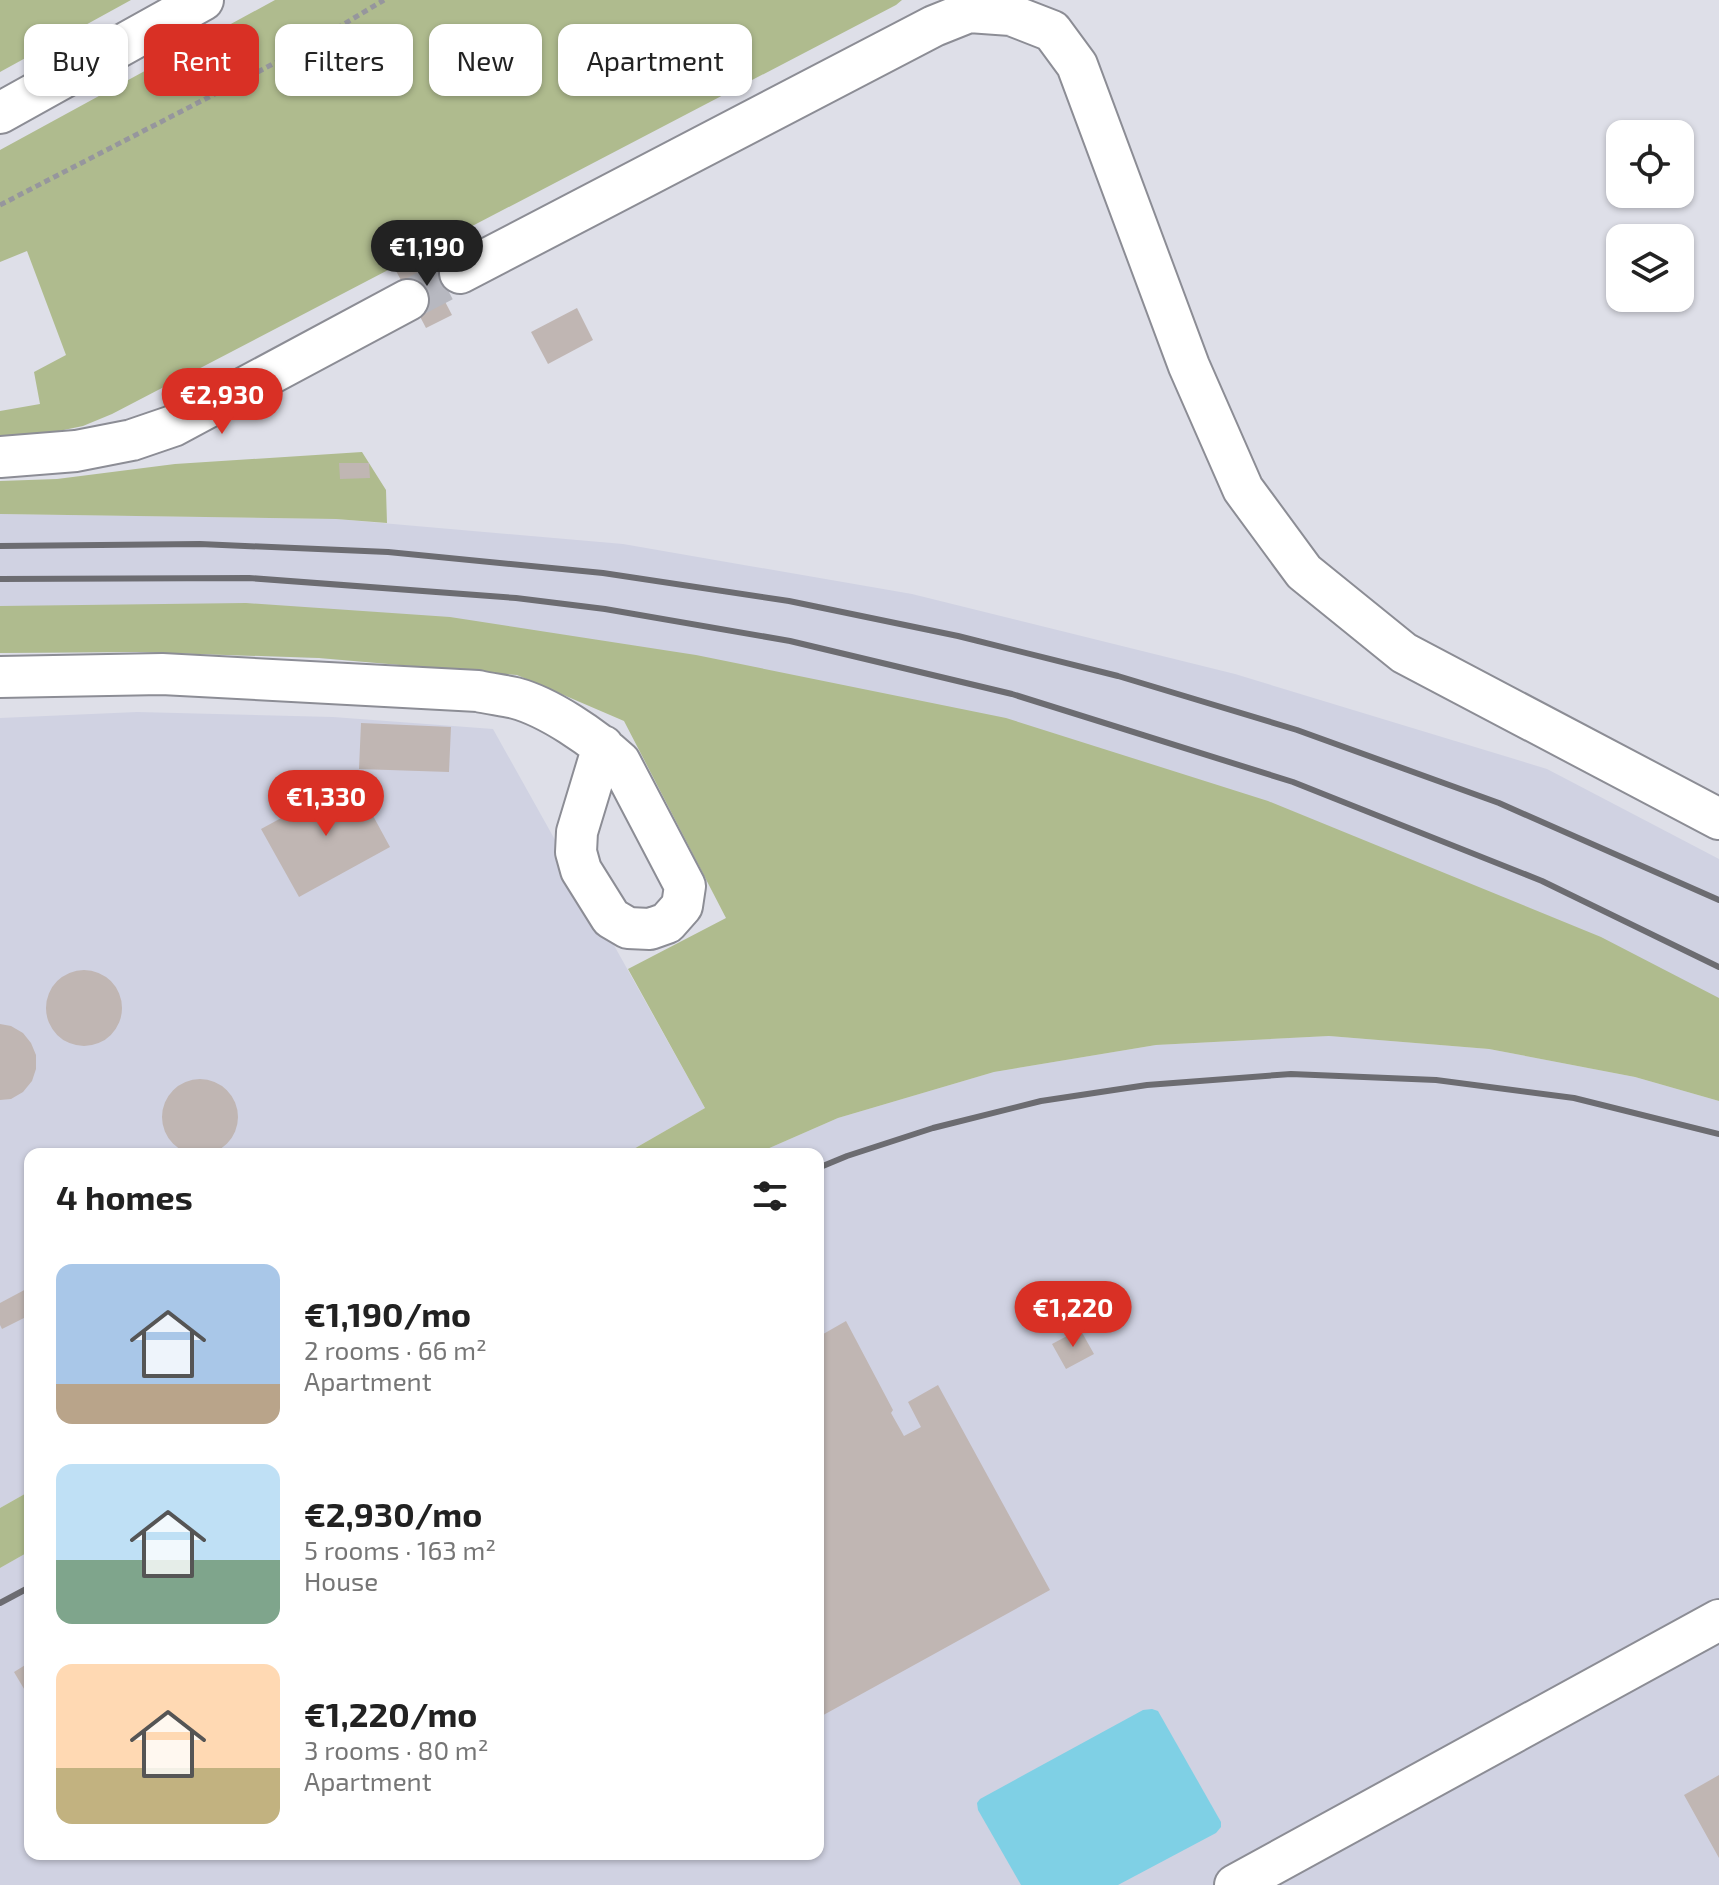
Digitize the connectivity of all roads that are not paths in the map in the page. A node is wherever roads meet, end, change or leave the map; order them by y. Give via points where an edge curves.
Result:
1 (203, 0) edge
2 (0, 113) edge
3 (460, 273) tunnel mouth
4 (408, 300) tunnel mouth
5 (0, 457) edge
6 (0, 677) edge
7 (603, 746) dead end
8 (1719, 819) edge
9 (1719, 1620) edge
10 (1235, 1885) edge

1 - 2 street
3 - 8 street via 946,21 969,12 1011,15 1052,31 1077,65 1189,366 1243,489 1304,572 1404,653
4 - 5 street via 173,426 76,451
6 - 7 street via 162,674 478,691 548,711
9 - 10 street

